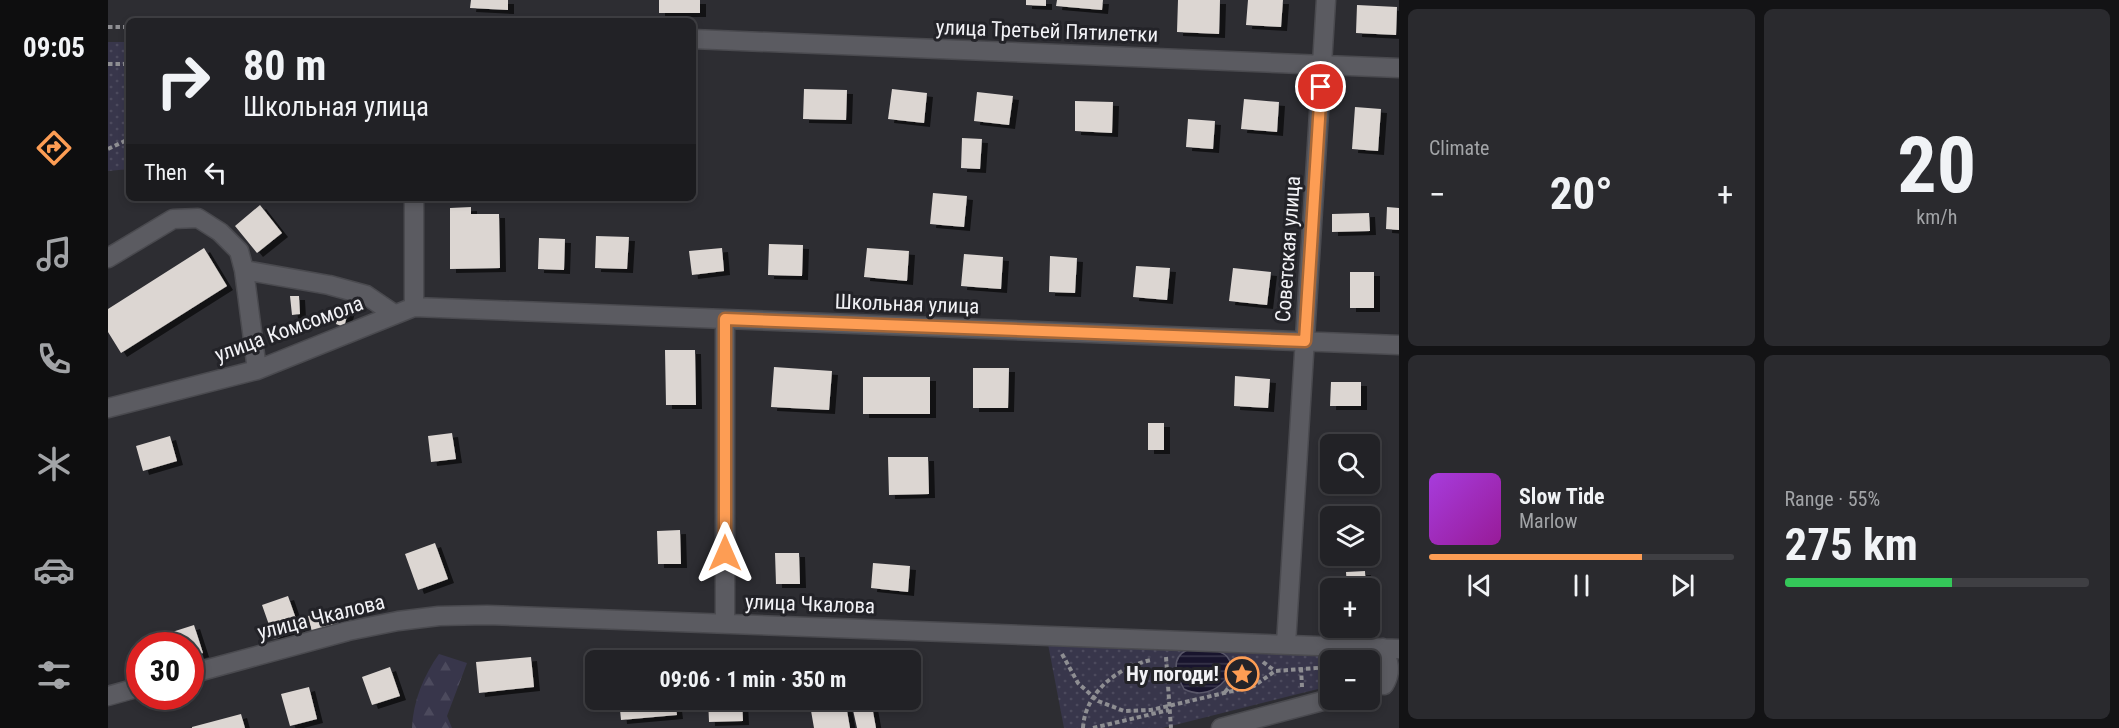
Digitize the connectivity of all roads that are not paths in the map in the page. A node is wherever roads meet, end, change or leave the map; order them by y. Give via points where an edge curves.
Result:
1 (1326, 0) edge
2 (696, 39) edge
3 (1322, 64) junction
4 (1399, 68) edge
5 (414, 201) edge
6 (108, 258) edge
7 (244, 270) junction
8 (414, 307) junction
9 (394, 314) junction
10 (725, 319) junction
11 (1305, 341) junction
12 (1399, 345) edge
13 (257, 370) junction
14 (108, 408) edge
15 (725, 623) junction
16 (1293, 644) junction
17 (1391, 649) edge
18 (204, 670) edge
19 (1384, 684) edge
20 (126, 691) edge
21 (108, 696) edge
22 (1320, 702) edge
23 (1221, 728) edge

1 - 3 street, Советская улица
2 - 3 street, улица Третьей Пятилетки
3 - 4 street, улица Третьей Пятилетки
3 - 11 street, Советская улица
5 - 8 street
6 - 7 street via 173,219 198,218 239,251
7 - 9 street via 366,295
7 - 13 street
8 - 9 street, улица Комсомола
8 - 10 street, Школьная улица
9 - 13 street, улица Комсомола
10 - 11 street, Школьная улица
10 - 15 street
11 - 12 street, Школьная улица
11 - 16 street, Советская улица
13 - 14 street, улица Комсомола
15 - 16 street, улица Чкалова
15 - 18 street, улица Чкалова via 439,616 348,631
16 - 17 street, улица Чкалова
17 - 19 street via 1389,677
20 - 21 street
22 - 23 street

